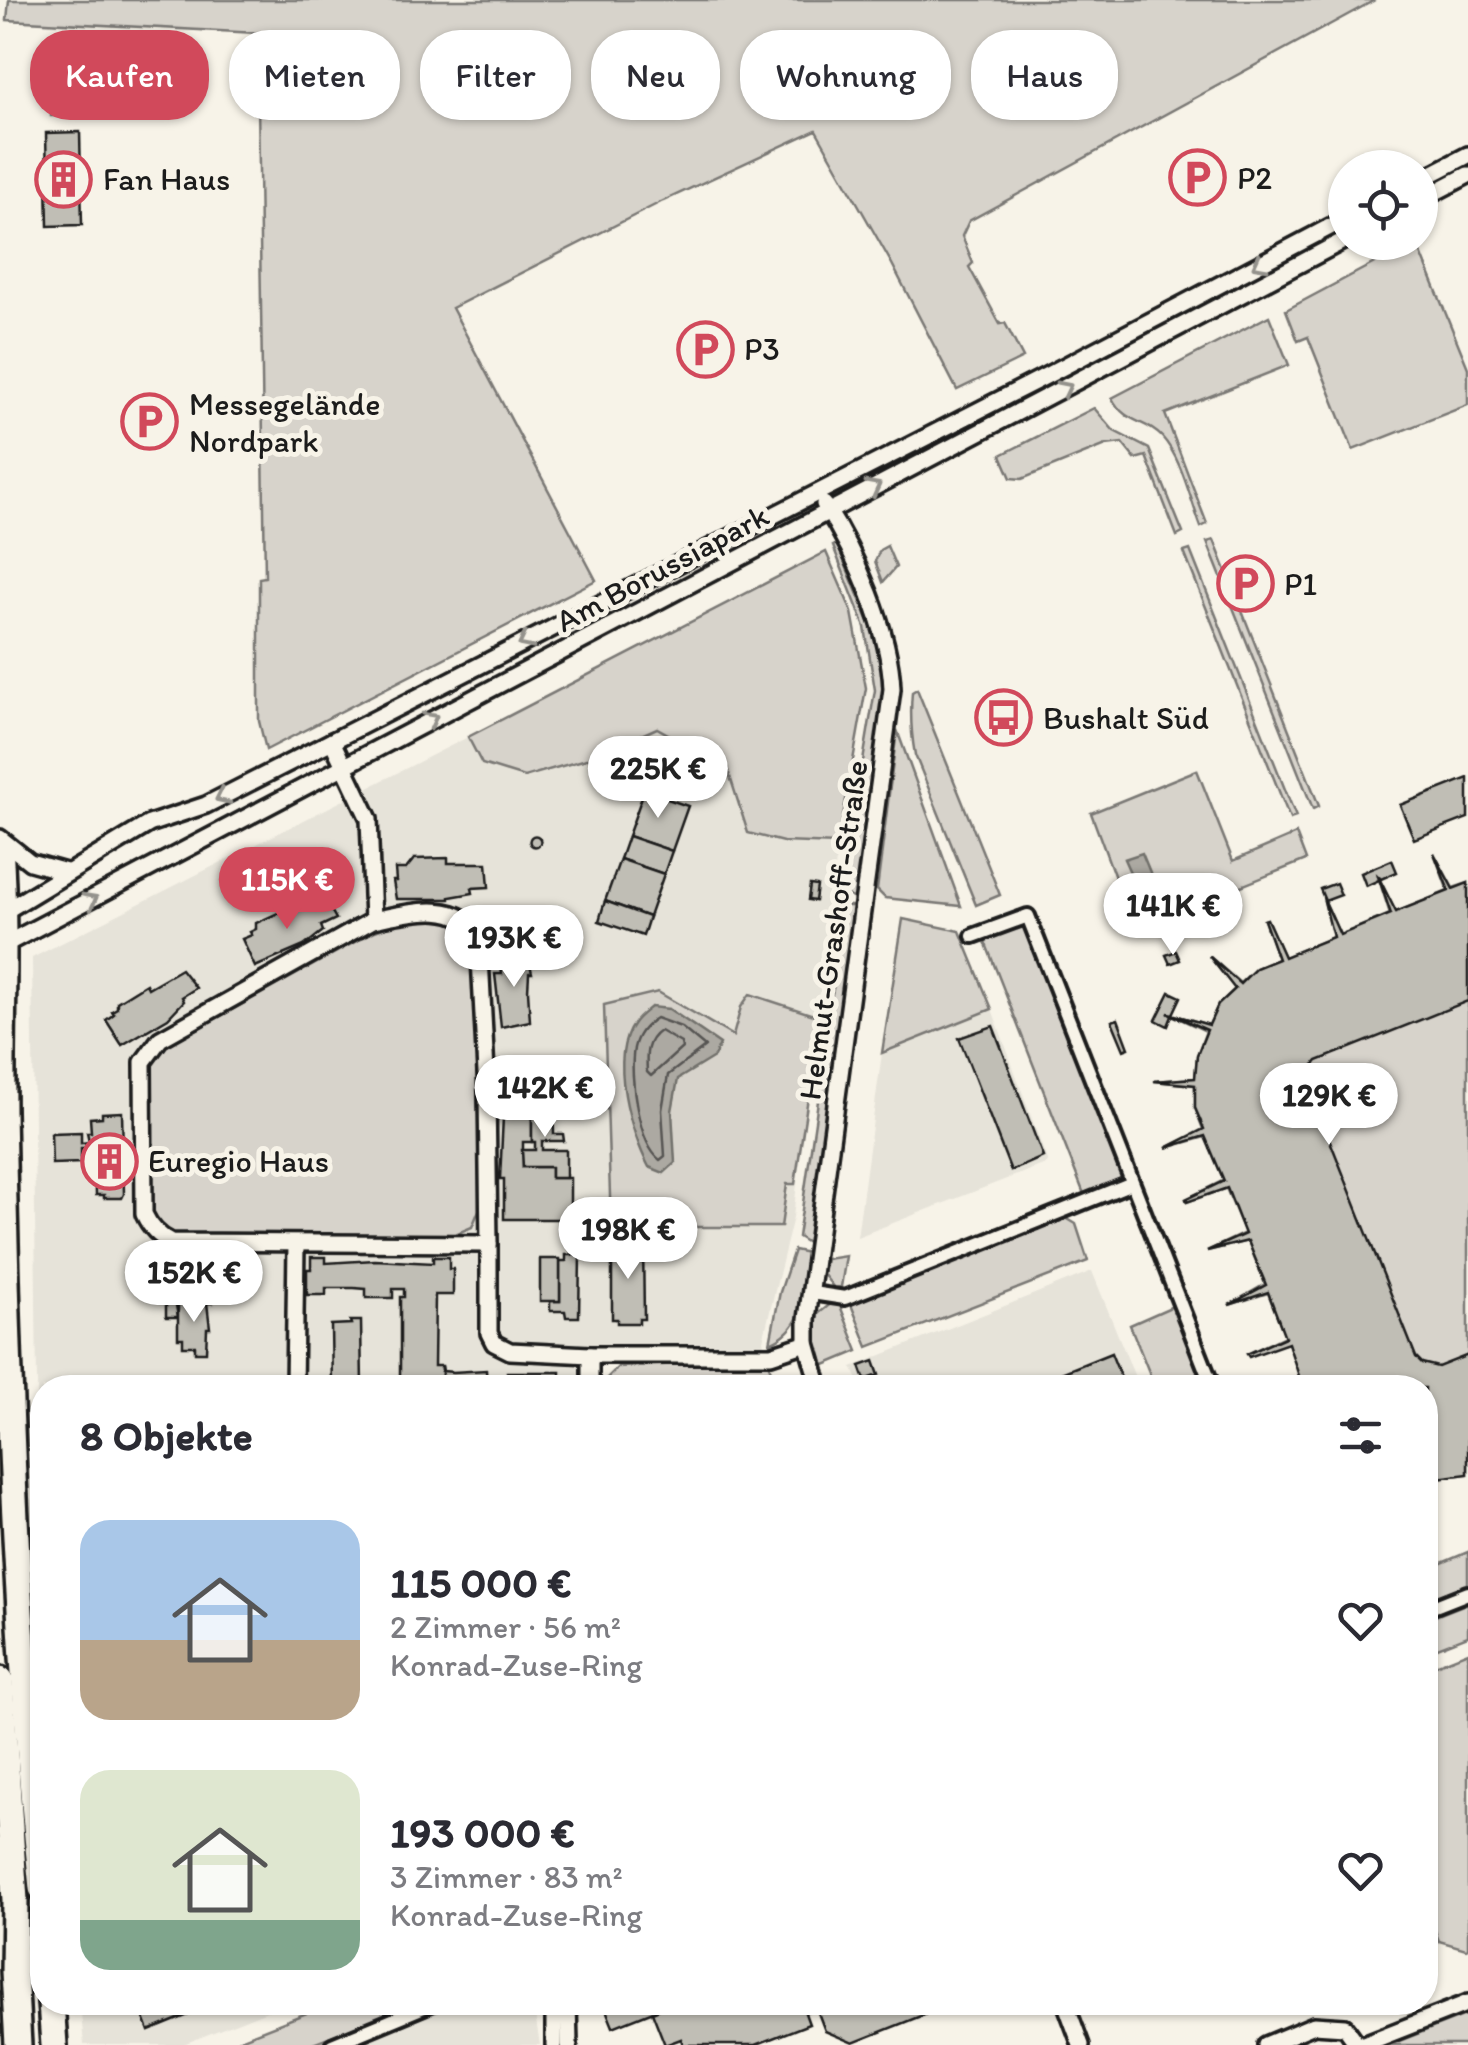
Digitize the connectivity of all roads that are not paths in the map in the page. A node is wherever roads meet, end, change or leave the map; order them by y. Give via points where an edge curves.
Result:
1 (1468, 155) edge
2 (1438, 171) edge
3 (1468, 175) edge
4 (1438, 191) edge
5 (1328, 227) edge
6 (1328, 249) edge
7 (817, 492) junction
8 (830, 512) junction
9 (332, 742) junction
10 (345, 764) junction
11 (0, 838) edge
12 (0, 846) edge
13 (66, 872) junction
14 (2, 913) edge
15 (373, 920) junction
16 (973, 936) dead end
17 (3, 946) edge
18 (1132, 1183) junction
19 (490, 1244) junction
20 (296, 1245) junction
21 (812, 1293) junction
22 (806, 1343) junction
23 (590, 1355) junction
24 (294, 1375) edge
25 (590, 1375) edge
26 (816, 1375) edge
27 (1208, 1375) edge
28 (1468, 1593) edge
29 (1438, 1605) edge
30 (0, 1680) edge
31 (30, 1763) edge
32 (1468, 2003) edge
33 (52, 2015) edge
34 (405, 2015) edge
35 (554, 2015) edge
36 (568, 2015) edge
37 (1070, 2015) edge
38 (1437, 2015) edge
39 (1438, 2015) edge
40 (18, 2045) edge
41 (54, 2045) edge
42 (332, 2045) edge
43 (554, 2045) edge
44 (569, 2045) edge
45 (1081, 2045) edge
46 (1266, 2045) edge
47 (1360, 2045) edge

1 - 2 street
3 - 4 street
5 -> 7 street, Am Borussiapark
8 -> 6 street, Am Borussiapark
7 - 8 street, Helmut-Grashoff-Straße
7 -> 9 street, Am Borussiapark
10 -> 8 street, Am Borussiapark
8 - 21 street, Helmut-Grashoff-Straße via 886,641 892,689
9 - 10 street
9 -> 13 street, Am Borussiapark via 206,805 149,824
10 - 15 street via 369,819
17 -> 10 street, Am Borussiapark
11 - 13 street via 30,862
12 - 14 main road
13 - 14 street, Am Borussiapark
14 - 17 main road
15 - 19 street via 449,912 479,938
15 - 20 street via 160,1039 144,1062 149,1225 172,1242
16 - 18 street via 1028,916
17 - 31 main road via 2,1107
18 - 21 street via 845,1298
18 - 27 street
19 - 20 street
19 - 23 street via 494,1344 510,1351
20 - 24 street
21 - 22 street, Helmut-Grashoff-Straße
22 - 23 street via 771,1355
22 - 26 street, Helmut-Grashoff-Straße
23 - 25 street
28 - 29 street
30 - 40 main road
32 - 39 street
33 - 41 main road
34 - 42 street
35 - 43 street
36 - 44 street
37 - 45 street
38 - 47 street
46 - 47 street via 1314,2025 1345,2027

